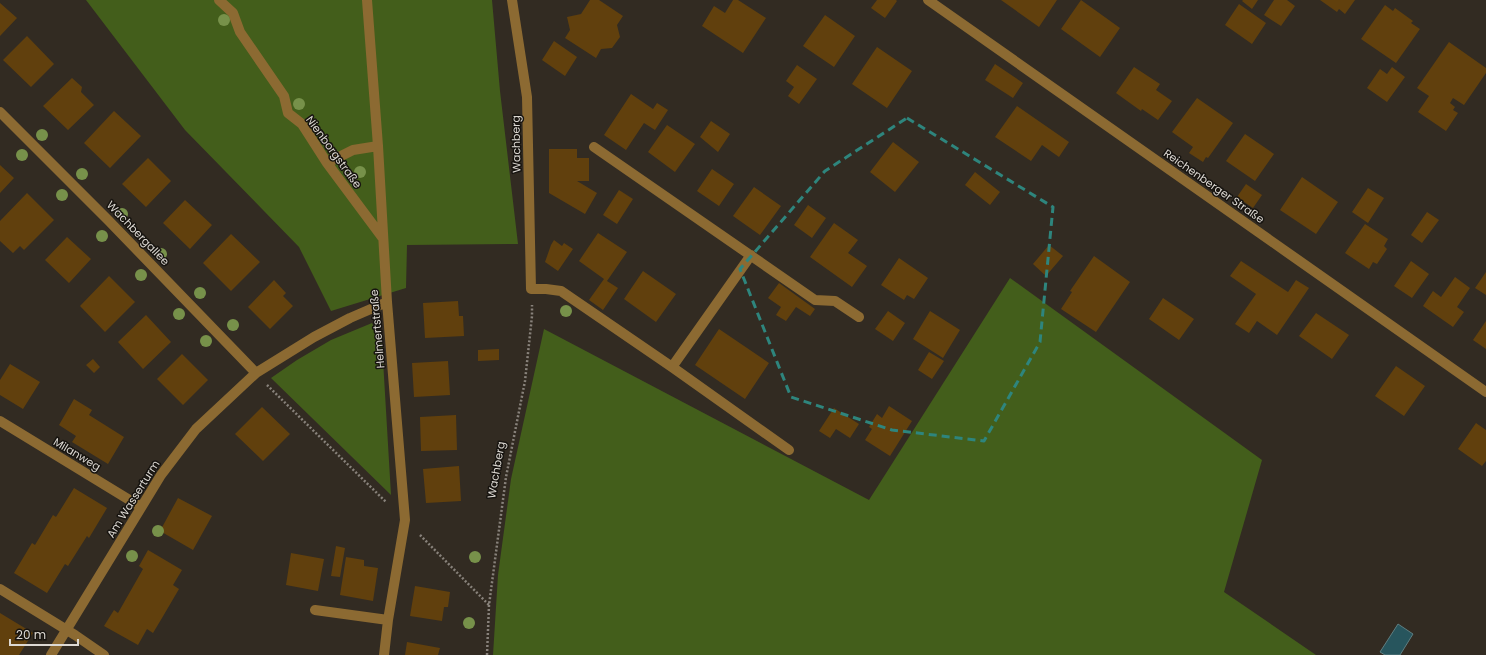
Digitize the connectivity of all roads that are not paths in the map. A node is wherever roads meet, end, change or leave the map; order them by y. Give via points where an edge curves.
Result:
1 (219, 0) edge
2 (367, 0) edge
3 (512, 0) edge
4 (928, 0) edge
5 (0, 112) edge
6 (378, 146) junction
7 (594, 147) dead end
8 (327, 163) junction
9 (382, 237) junction
10 (751, 254) junction
11 (387, 302) junction
12 (859, 317) dead end
13 (672, 367) junction
14 (256, 373) junction
15 (1486, 392) edge
16 (0, 421) edge
17 (789, 450) dead end
18 (141, 507) junction
19 (0, 589) edge
20 (315, 610) dead end
21 (388, 620) junction
22 (67, 630) junction
23 (51, 655) edge
24 (104, 655) edge
25 (384, 655) edge

1 - 8 street, Nienborgstraße via 233,13 240,32 284,96 288,113 302,124
2 - 6 street, Helmertstraße
3 - 13 street, Wachberg via 527,97 531,289 561,291
4 - 15 street, Reichenberger Straße
5 - 14 street, Wachbergallee
6 - 8 street via 353,150
6 - 9 street, Helmertstraße
7 - 10 street
8 - 9 street, Nienborgstraße
9 - 11 street, Helmertstraße
10 - 12 street via 815,300 835,301
10 - 13 street
11 - 14 street, Am Wasserturm via 314,337
11 - 21 street, Helmertstraße via 405,520
13 - 17 street
14 - 18 street, Am Wasserturm via 196,429 161,475
16 - 18 street, Milanweg
18 - 22 street, Am Wasserturm
19 - 22 street
20 - 21 street
21 - 25 street, Helmertstraße
22 - 23 street, Am Wasserturm
22 - 24 street

